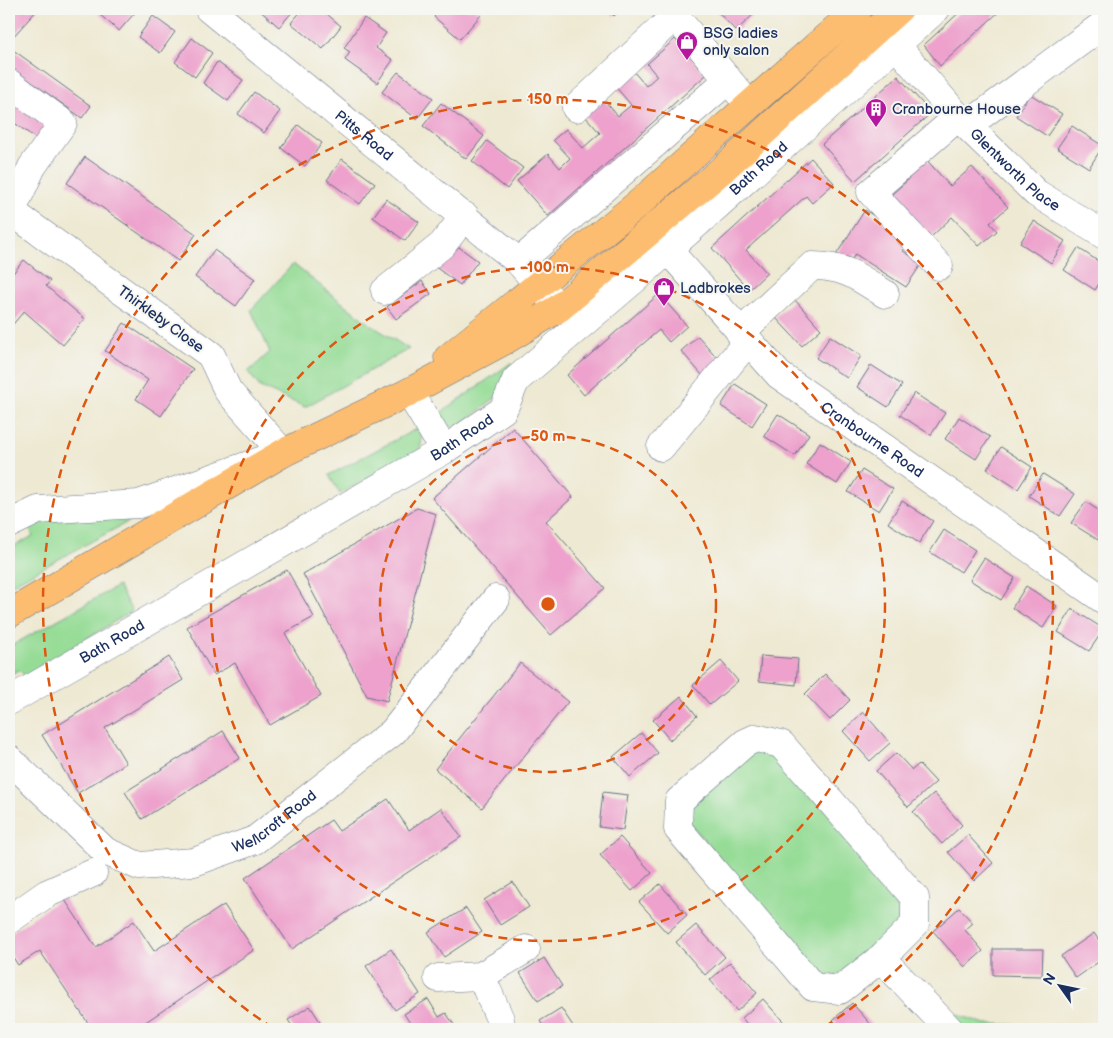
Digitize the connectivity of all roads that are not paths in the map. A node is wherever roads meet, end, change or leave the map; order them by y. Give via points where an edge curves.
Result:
1 (210, 9) edge
2 (899, 9) edge
3 (936, 9) edge
4 (672, 12) edge
5 (1104, 24) edge
6 (876, 27) edge
7 (728, 80) junction
8 (9, 83) edge
9 (751, 105) junction
10 (576, 108) dead end
11 (963, 121) junction
12 (10, 214) edge
13 (465, 216) junction
14 (1104, 235) edge
15 (667, 249) junction
16 (519, 262) junction
17 (939, 266) dead end
18 (540, 284) junction
19 (385, 291) dead end
20 (885, 294) dead end
21 (558, 308) junction
22 (744, 337) junction
23 (410, 392) junction
24 (661, 447) dead end
25 (444, 450) junction
26 (283, 453) junction
27 (9, 524) edge
28 (496, 599) dead end
29 (1104, 600) edge
30 (9, 614) edge
31 (9, 701) edge
32 (9, 758) edge
33 (93, 873) dead end
34 (9, 920) edge
35 (526, 949) dead end
36 (881, 958) junction
37 (481, 976) junction
38 (438, 978) dead end
39 (499, 1029) edge
40 (949, 1029) edge

1 - 13 street, Pitts Road
2 - 6 main road, Bath Road
3 - 6 street, Bath Road
4 - 7 street
4 - 10 street
5 - 11 street
6 - 9 main road, Bath Road
6 - 11 street, Glentworth Place
6 - 15 street, Bath Road
6 - 21 main road, Bath Road via 724,168
7 - 9 street
7 - 16 street
8 - 12 street, Thirkleby Close via 63,122 32,167
9 - 18 main road, Bath Road
11 - 14 street, Glentworth Place via 1036,193
11 - 17 street via 871,192
12 - 26 street, Thirkleby Close via 210,355 228,391
13 - 16 street, Pitts Road
13 - 19 street via 442,245
15 - 22 street, Cranbourne Road
15 - 25 street, Bath Road via 516,380 503,410
16 - 18 street, Pitts Road
18 - 21 street, Pitts Road
18 - 23 main road, Bath Road
20 - 22 street via 832,266 812,266 776,297
21 - 23 main road, Bath Road
22 - 24 street
22 - 29 street, Cranbourne Road via 779,375
23 - 25 street
23 - 26 main road, Bath Road
25 - 31 street, Bath Road
26 - 27 street via 140,504 38,510
26 - 30 main road, Bath Road
28 - 32 street, Wellcroft Road via 393,732 255,840 201,860 139,866 105,851
33 - 34 street via 46,894
35 - 37 street
36 - 36 street via 915,924 915,898 781,744 756,738 745,743 679,801 678,829 813,987 840,990
36 - 40 street
37 - 38 street
37 - 39 street via 500,1019

